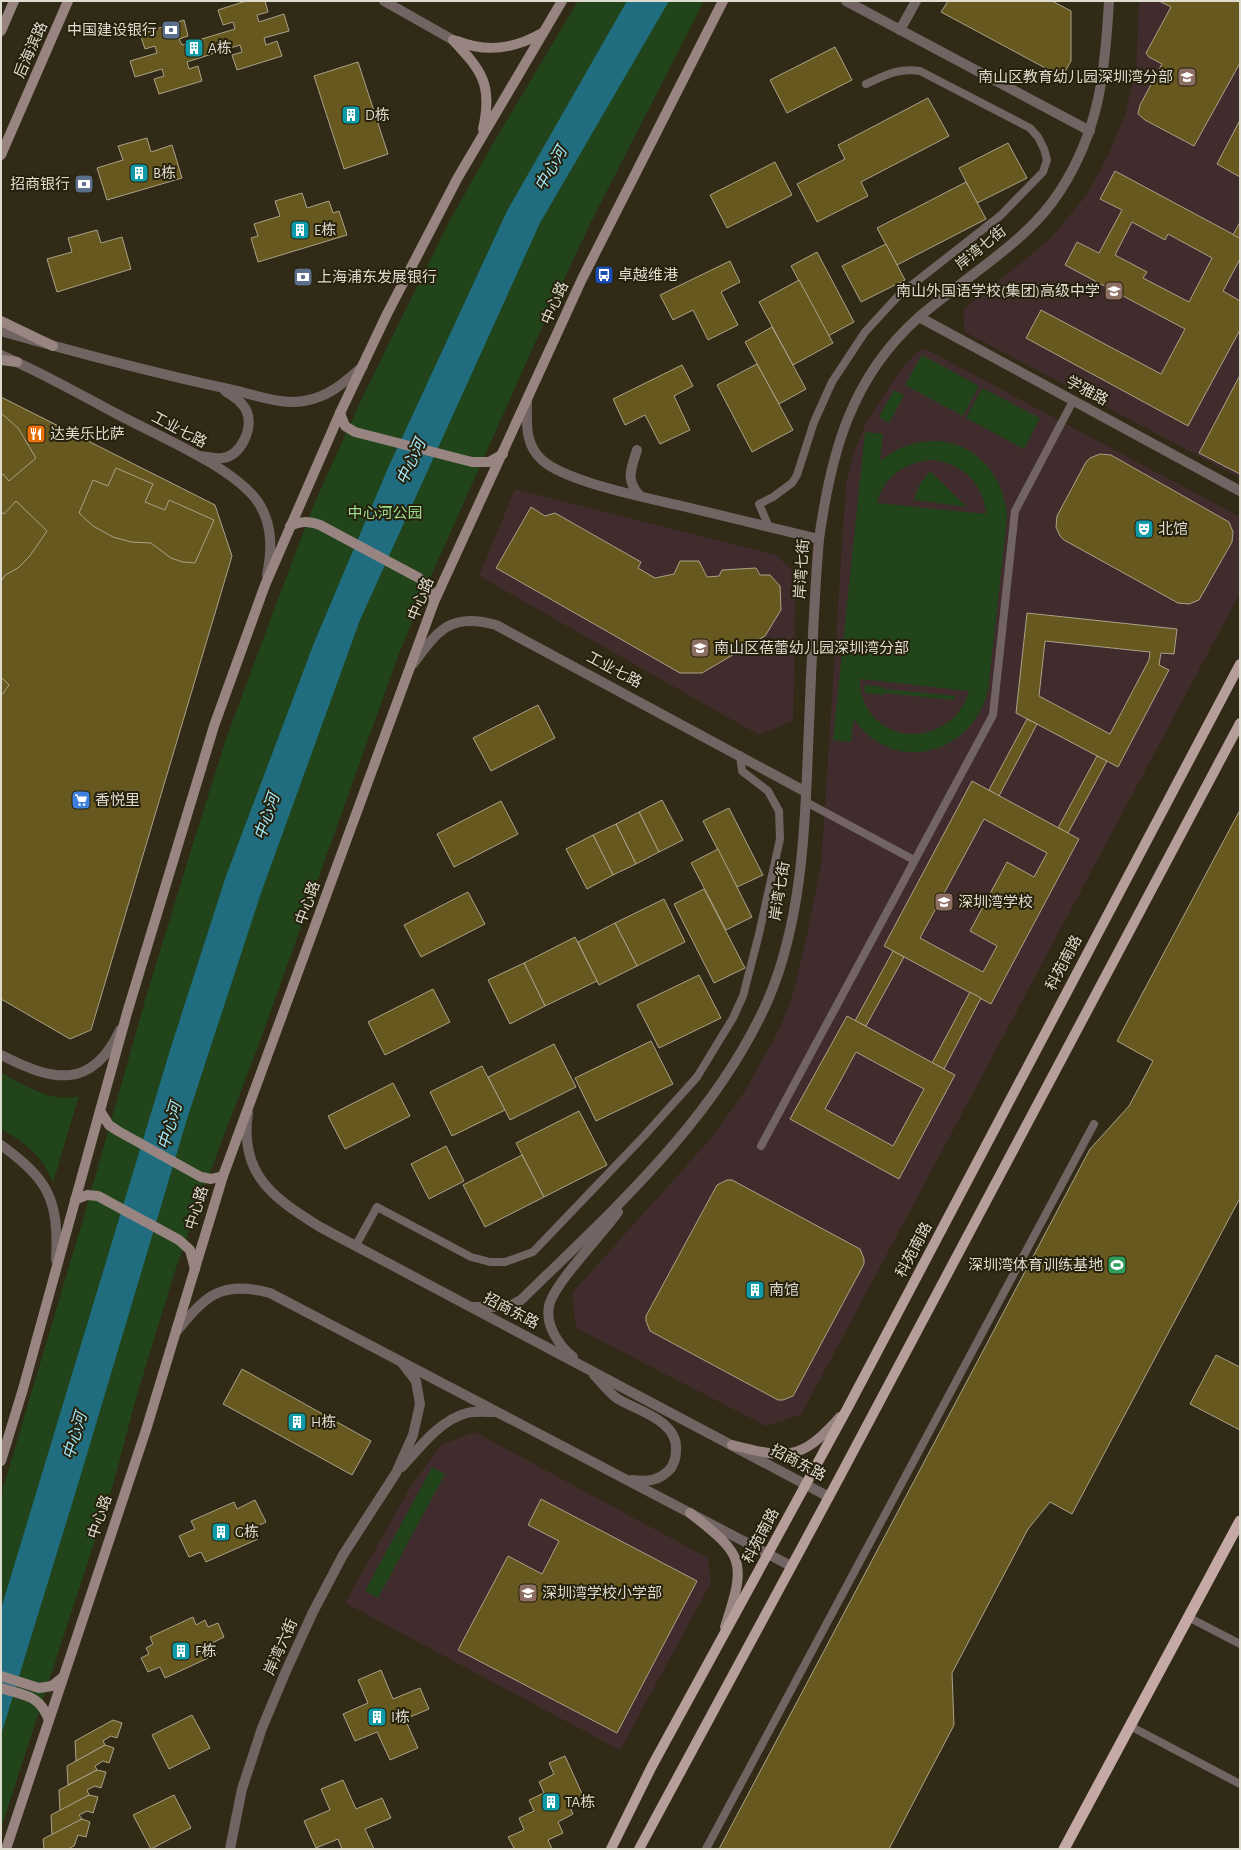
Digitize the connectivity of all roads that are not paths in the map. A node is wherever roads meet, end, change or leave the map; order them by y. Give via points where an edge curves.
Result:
1 (14, 1) edge
2 (68, 1) edge
3 (384, 1) edge
4 (562, 1) edge
5 (723, 1) edge
6 (846, 1) edge
7 (916, 1) edge
8 (1109, 1) edge
9 (900, 30) junction
10 (1, 31) edge
11 (544, 32) junction
12 (453, 40) junction
13 (866, 84) dead end
14 (1090, 131) junction
15 (482, 137) junction
16 (1, 155) edge
17 (919, 317) junction
18 (1, 321) edge
19 (1, 331) edge
20 (53, 346) junction
21 (1, 355) edge
22 (1, 360) edge
23 (17, 362) junction
24 (362, 366) junction
25 (216, 386) junction
26 (527, 400) junction
27 (1073, 401) junction
28 (340, 413) junction
29 (637, 450) dead end
30 (503, 454) junction
31 (196, 456) junction
32 (1240, 491) edge
33 (640, 496) junction
34 (290, 526) junction
35 (770, 527) junction
36 (819, 539) junction
37 (265, 585) junction
38 (434, 602) junction
39 (413, 664) junction
40 (1240, 664) edge
41 (1240, 723) edge
42 (740, 755) junction
43 (806, 797) junction
44 (914, 860) junction
45 (127, 1013) junction
46 (1, 1055) edge
47 (250, 1101) junction
48 (100, 1111) junction
49 (1094, 1124) dead end
50 (1, 1145) edge
51 (761, 1146) dead end
52 (223, 1176) junction
53 (633, 1191) junction
54 (76, 1200) junction
55 (356, 1245) junction
56 (195, 1268) junction
57 (56, 1270) junction
58 (472, 1307) junction
59 (174, 1335) junction
60 (400, 1360) junction
61 (585, 1367) junction
62 (847, 1409) junction
63 (497, 1412) junction
64 (732, 1445) junction
65 (1, 1461) edge
66 (396, 1473) junction
67 (627, 1480) junction
68 (806, 1484) junction
69 (829, 1497) junction
70 (690, 1512) junction
71 (1240, 1521) edge
72 (768, 1554) junction
73 (791, 1566) junction
74 (1188, 1617) junction
75 (721, 1638) junction
76 (1240, 1644) edge
77 (1, 1676) edge
78 (62, 1678) junction
79 (1, 1688) edge
80 (49, 1720) junction
81 (1130, 1726) junction
82 (1240, 1784) edge
83 (6, 1849) edge
84 (230, 1849) edge
85 (611, 1849) edge
86 (639, 1849) edge
87 (706, 1849) edge
88 (1064, 1849) edge

1 - 10 main road
2 - 16 main road, 后海滨路
3 - 12 street
4 - 11 main road
5 - 26 main road, 中心路 via 582,279
6 - 9 street
7 - 9 street
8 - 14 street, 岸湾七街 via 1104,73
9 - 14 street
11 - 12 main road via 527,42 496,49 468,46
11 - 15 main road
12 - 15 main road via 472,59 486,86 488,102
13 - 35 lane via 905,69 920,71 1030,128 1044,149 1046,160 1043,172 1000,216 899,295 865,332 832,382 814,422 797,475 792,483 759,504
14 - 17 street, 岸湾七街 via 1076,164 1060,192 1043,213 1000,254
15 - 24 main road via 457,179
17 - 27 street, 学雅路
17 - 36 street, 岸湾七街 via 874,367 850,411 833,461
18 - 20 main road
19 - 20 street
20 - 25 street
21 - 23 street, 工业七路
22 - 23 main road
23 - 31 street, 工业七路
24 - 25 street via 338,388 321,397 303,402 286,401
24 - 28 main road
25 - 31 street via 238,399 247,412 249,426 243,442 235,452 222,458
26 - 30 main road, 中心路
26 - 33 street via 526,428 529,444 542,460 583,480
27 - 32 street, 学雅路
27 - 44 lane via 1015,511 993,715
28 - 30 main road via 345,426 355,432 472,462 489,462
28 - 34 main road
29 - 33 street via 630,482
30 - 38 main road, 中心路
31 - 37 street, 工业七路 via 234,478 259,503 271,535 271,555
33 - 35 street
34 - 37 main road
34 - 38 main road via 306,522 320,525 420,578 432,592
35 - 36 street
36 - 43 street, 岸湾七街
37 - 45 main road via 214,726
38 - 39 main road, 中心路
39 - 42 street, 工业七路 via 445,628 459,621 489,623 511,632
39 - 47 main road, 中心路
40 - 62 main road, 科苑南路
41 - 69 main road
42 - 43 street, 工业七路
42 - 55 lane via 742,771 768,791 779,811 780,839 742,996 733,1018 697,1077 533,1252 505,1262 490,1262 470,1257 378,1207
43 - 44 lane
43 - 53 street, 岸湾七街 via 791,923 768,1000 739,1055 712,1097
44 - 51 lane
45 - 46 street via 116,1039 105,1056 93,1067 77,1074 44,1074
45 - 48 main road
47 - 52 main road, 中心路
47 - 55 street, 招商东路 via 246,1134 255,1171 262,1183 289,1208
48 - 52 main road via 109,1125 118,1131 201,1177 211,1179
48 - 54 main road
49 - 87 lane
50 - 57 street via 26,1164 42,1182 53,1206 58,1231
52 - 56 main road, 中心路
53 - 58 street via 521,1300 508,1307
53 - 61 street via 604,1232 565,1278 549,1305 550,1325 557,1340 568,1354
54 - 56 main road via 87,1195 98,1196 179,1240 190,1250
54 - 57 main road
55 - 58 street, 招商东路
56 - 59 main road, 中心路
57 - 65 main road
58 - 61 street, 招商东路
59 - 60 street via 197,1306 214,1294 230,1289 250,1288 270,1293 289,1302
59 - 78 main road, 中心路 via 146,1430
60 - 63 street
60 - 66 street via 416,1381 420,1404 413,1435
61 - 64 street, 招商东路
61 - 67 street via 617,1398 666,1426 675,1440 676,1456 667,1472 651,1481
62 - 64 main road via 815,1442 794,1454 768,1454
62 - 68 main road, 科苑南路
63 - 66 street via 469,1412 455,1416 433,1434
63 - 67 street
64 - 68 street, 招商东路
66 - 84 street, 岸湾六街 via 344,1555 313,1612 286,1671 262,1728 242,1789
67 - 70 street
68 - 69 street, 招商东路
68 - 72 main road, 科苑南路
69 - 73 main road
70 - 72 street
70 - 75 main road via 721,1537 733,1551 737,1563 736,1593
71 - 74 highway
72 - 73 street
72 - 75 main road, 科苑南路
73 - 86 main road
74 - 76 lane
74 - 81 highway
75 - 85 main road, 科苑南路 via 652,1766
77 - 78 main road via 39,1688 52,1686
78 - 80 main road, 中心路
79 - 80 main road via 35,1699 44,1706
80 - 83 main road, 中心路
81 - 82 lane
81 - 88 highway

